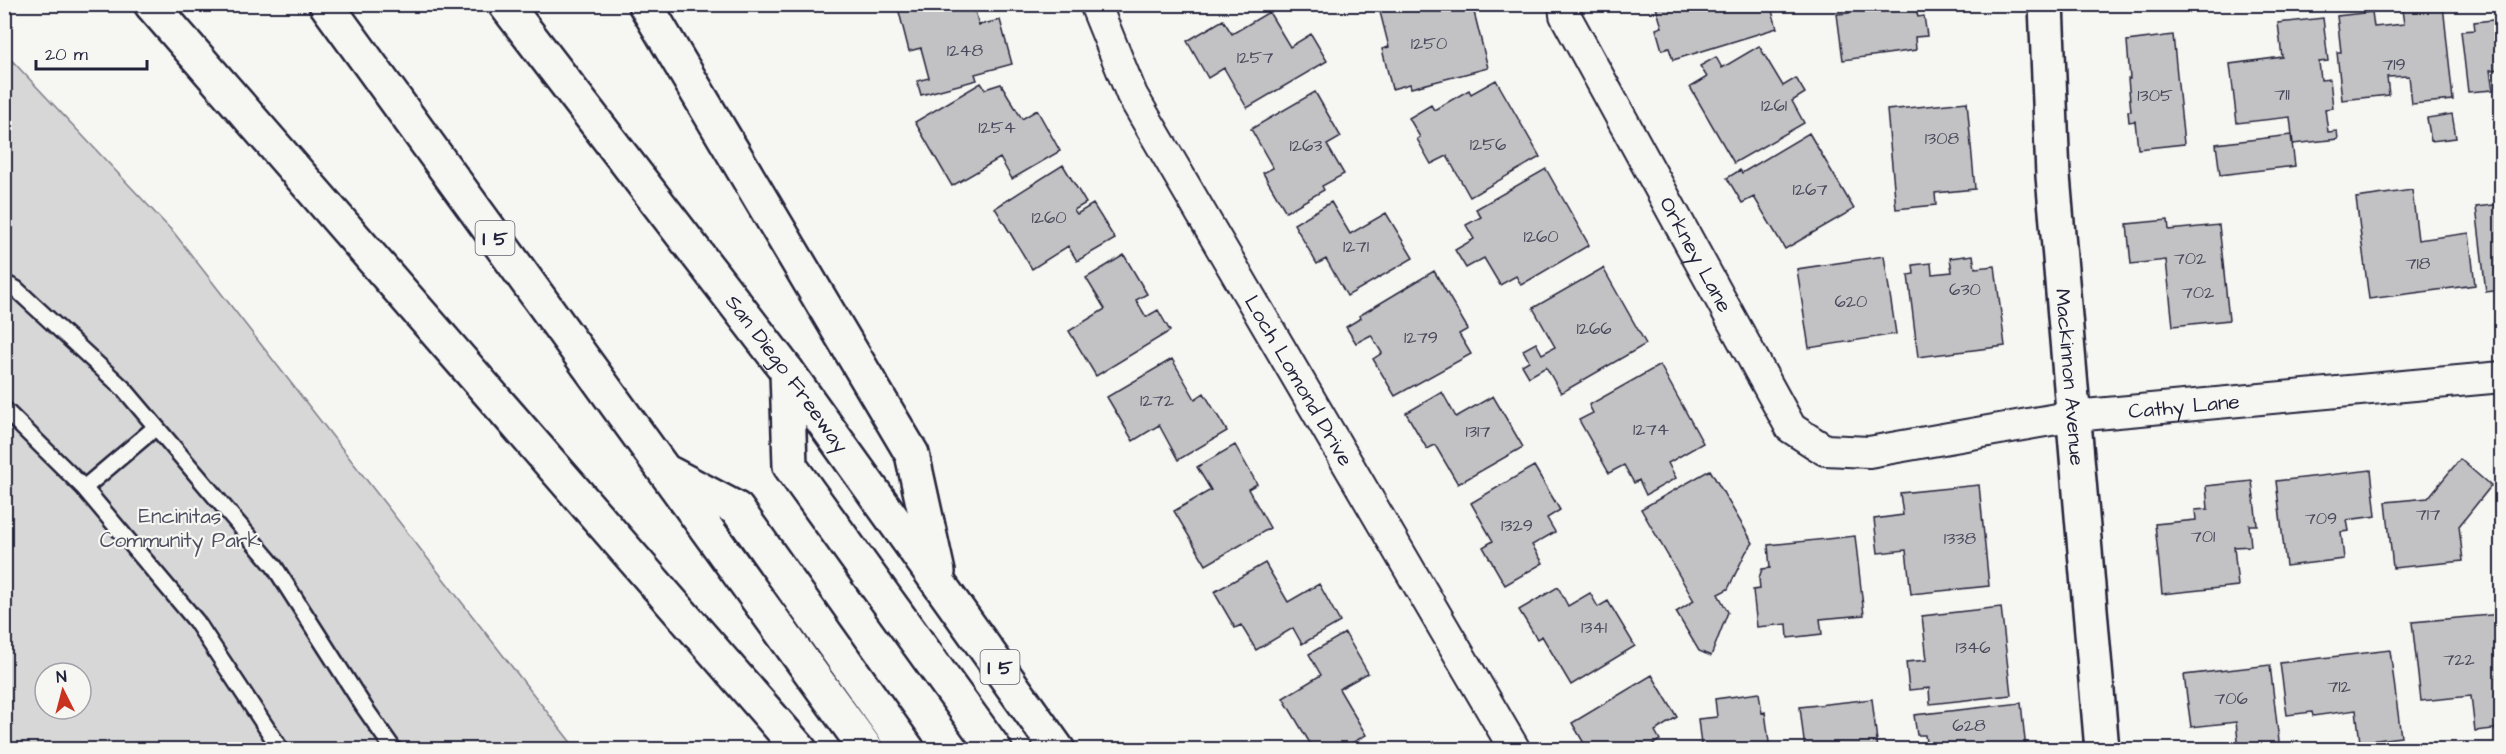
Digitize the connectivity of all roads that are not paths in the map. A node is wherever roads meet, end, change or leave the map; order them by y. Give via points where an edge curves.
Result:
1 (151, 4) edge
2 (326, 4) edge
3 (505, 4) edge
4 (645, 4) edge
5 (1095, 4) edge
6 (1564, 4) edge
7 (2046, 4) edge
8 (4, 283) edge
9 (787, 371) junction
10 (2502, 377) edge
11 (4, 409) edge
12 (2074, 416) junction
13 (156, 427) junction
14 (1869, 452) joint
15 (664, 471) junction
16 (84, 488) junction
17 (942, 585) junction
18 (281, 750) edge
19 (394, 750) edge
20 (800, 750) edge
21 (867, 750) edge
22 (908, 750) edge
23 (995, 750) edge
24 (1058, 750) edge
25 (1515, 750) edge
26 (2102, 750) edge

1 - 20 main road
2 - 15 main road, I 5
3 - 9 main road, San Diego Freeway / I 5
4 - 17 main road via 912,454
5 - 25 street, Loch Lomond Drive via 1132,95
6 - 14 street, Orkney Lane via 1565,15 1791,428 1825,450
7 - 12 main road, Mackinnon Avenue via 2053,176
8 - 13 lane via 16,289 124,389
9 - 17 main road, San Diego Freeway / I 5
9 - 23 main road via 790,466
10 - 12 street, Cathy Lane
11 - 16 lane
12 - 14 street, Cathy Lane
12 - 26 main road, Mackinnon Avenue
13 - 16 lane
13 - 19 lane via 274,566
15 - 21 main road, I 5
15 - 22 main road via 737,509
16 - 18 lane via 196,621
17 - 24 main road, San Diego Freeway / I 5

